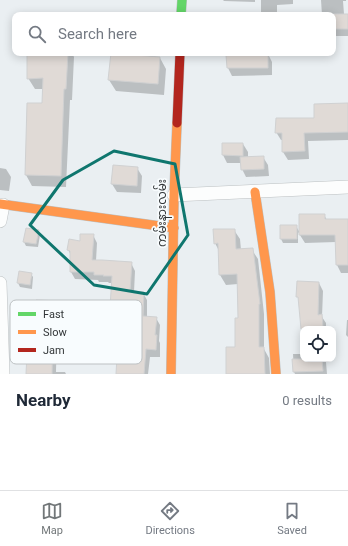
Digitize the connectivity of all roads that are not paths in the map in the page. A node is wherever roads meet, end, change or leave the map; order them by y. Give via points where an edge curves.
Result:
1 (182, 0) edge
2 (181, 12) edge
3 (180, 56) edge
4 (348, 187) edge
5 (256, 192) junction
6 (174, 195) junction
7 (2, 205) edge
8 (0, 221) edge
9 (174, 228) junction
10 (0, 283) edge
11 (3, 374) edge
12 (171, 374) edge
13 (276, 374) edge

1 - 2 street
3 - 6 street, ကမ်းနားလမ်း
4 - 5 street
5 - 6 street
5 - 13 street via 270,292
6 - 9 street, ကမ်းနားလမ်း
7 - 8 street
7 - 9 street
9 - 12 street, ကမ်းနားလမ်း
10 - 11 street

